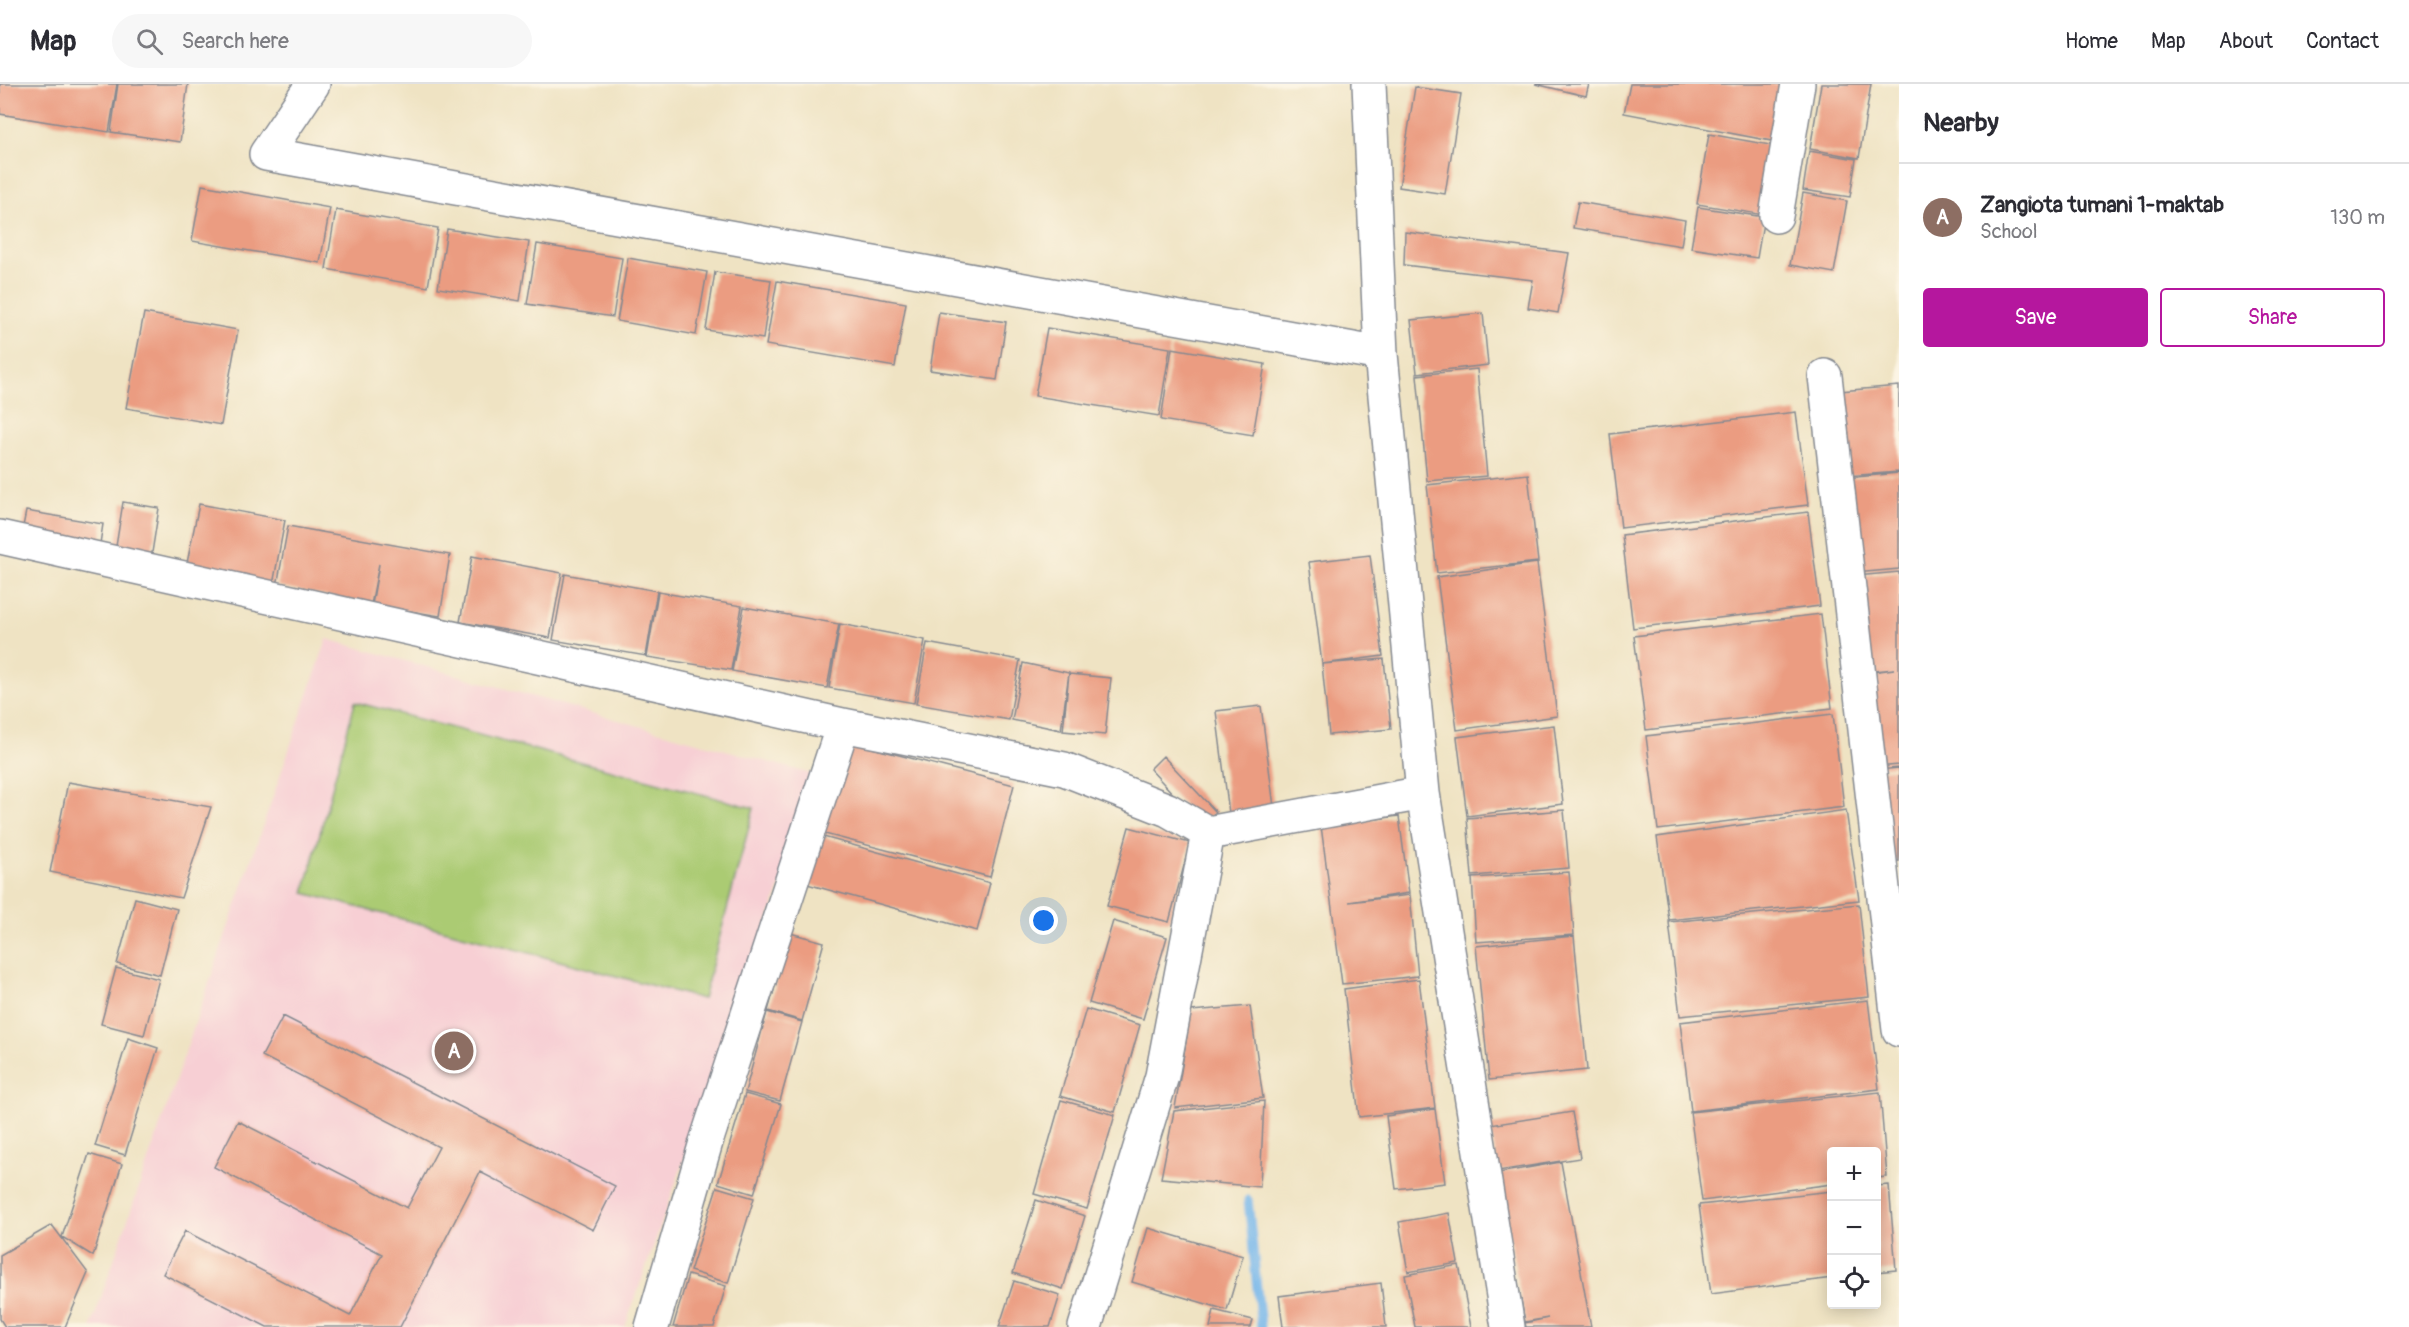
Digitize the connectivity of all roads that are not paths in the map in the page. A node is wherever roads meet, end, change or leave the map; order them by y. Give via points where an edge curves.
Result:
1 (313, 84) edge
2 (1370, 84) edge
3 (1798, 84) edge
4 (1776, 216) dead end
5 (1381, 354) junction
6 (1825, 376) dead end
7 (0, 537) edge
8 (843, 726) junction
9 (1423, 793) junction
10 (1209, 833) junction
11 (1899, 1030) edge
12 (652, 1327) edge
13 (1085, 1327) edge
14 (1508, 1327) edge

1 - 5 street via 266,154
2 - 5 street
3 - 4 street
5 - 9 street
6 - 11 street
7 - 8 street
8 - 10 street via 1064,769 1168,810
8 - 12 street via 706,1142
9 - 10 street
9 - 14 street
10 - 13 street via 1162,1076

